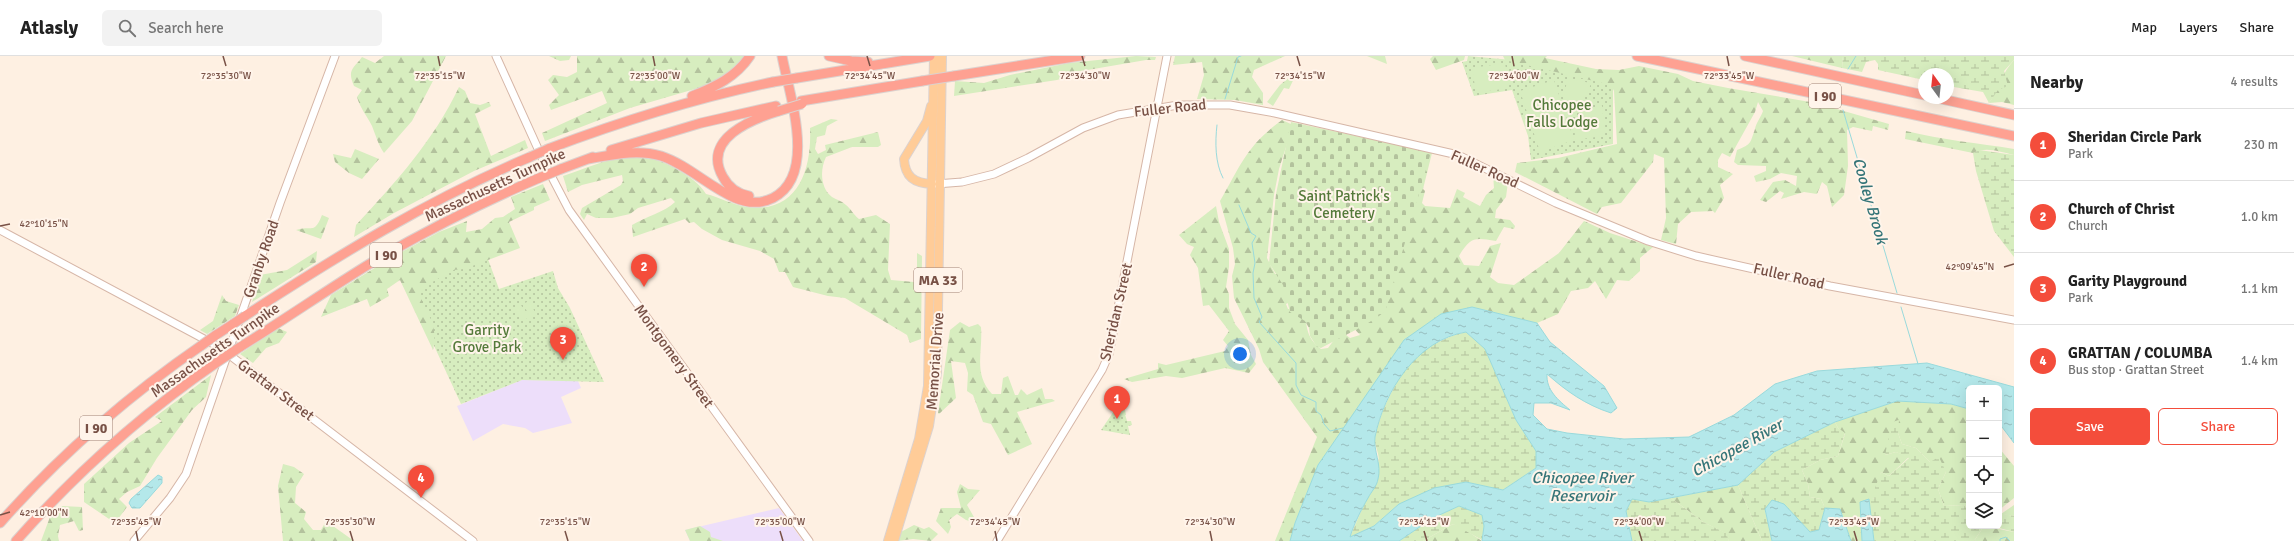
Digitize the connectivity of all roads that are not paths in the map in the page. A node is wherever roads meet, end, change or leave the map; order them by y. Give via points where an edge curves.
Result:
1 (335, 56) edge
2 (496, 56) edge
3 (750, 56) edge
4 (778, 56) edge
5 (782, 56) edge
6 (829, 56) edge
7 (934, 56) edge
8 (942, 56) edge
9 (1080, 56) edge
10 (1168, 56) edge
11 (1637, 56) edge
12 (1745, 56) edge
13 (926, 57) edge
14 (899, 61) junction
15 (934, 94) junction
16 (1918, 94) edge
17 (1954, 102) edge
18 (1158, 107) junction
19 (778, 108) junction
20 (2014, 115) edge
21 (622, 121) junction
22 (2014, 136) edge
23 (588, 159) junction
24 (936, 184) junction
25 (0, 230) edge
26 (2014, 320) edge
27 (228, 353) junction
28 (0, 523) edge
29 (16, 541) edge
30 (134, 541) edge
31 (473, 541) edge
32 (810, 541) edge
33 (888, 541) edge
34 (894, 541) edge
35 (997, 541) edge

1 - 27 main road, Granby Road
2 - 32 main road, Montgomery Street via 544,162 569,210
3 - 21 highway via 744,65 720,84
4 - 19 highway via 794,146 792,167 785,182 769,194 757,197 740,194 727,184 720,171 722,146 738,128
5 - 23 highway via 798,162 786,188 778,195 755,202 736,199 670,160 645,153 625,153
6 - 14 highway via 850,61
7 - 15 main road, Memorial Drive / MA 33
8 - 24 main road, Memorial Drive / MA 33
9 - 19 highway, bridge via 825,97
10 - 18 main road, Sheridan Street
11 - 22 highway, I 90
12 - 16 highway, I 90
13 - 14 highway, Massachusetts Turnpike / I 90
14 - 21 highway, Massachusetts Turnpike / I 90, bridge via 773,82
15 - 24 main road, Memorial Drive / MA 33
15 - 24 main road via 927,120 904,159 907,174 912,179 919,183
17 - 20 highway
18 - 24 main road, Fuller Road via 1101,121 994,174 969,181
18 - 26 main road, Fuller Road via 1203,104 1243,107 1451,152 1556,203 1671,249 1830,286
18 - 35 main road, Sheridan Street via 1109,354 1102,370
19 - 23 highway, Massachusetts Turnpike / I 90 via 701,123
21 - 28 highway, Massachusetts Turnpike / I 90, bridge via 548,149 460,188 381,230 245,316 146,386 94,429 50,470
23 - 29 highway, Massachusetts Turnpike / I 90, bridge via 539,178 404,244 240,347 165,401 112,445 56,498
24 - 33 main road, Memorial Drive / MA 33 via 927,396 919,439
24 - 34 main road, Memorial Drive / MA 33 via 935,391 927,436
25 - 27 main road, Grattan Street
27 - 30 main road, Granby Road via 186,474 170,498
27 - 31 main road, Grattan Street

